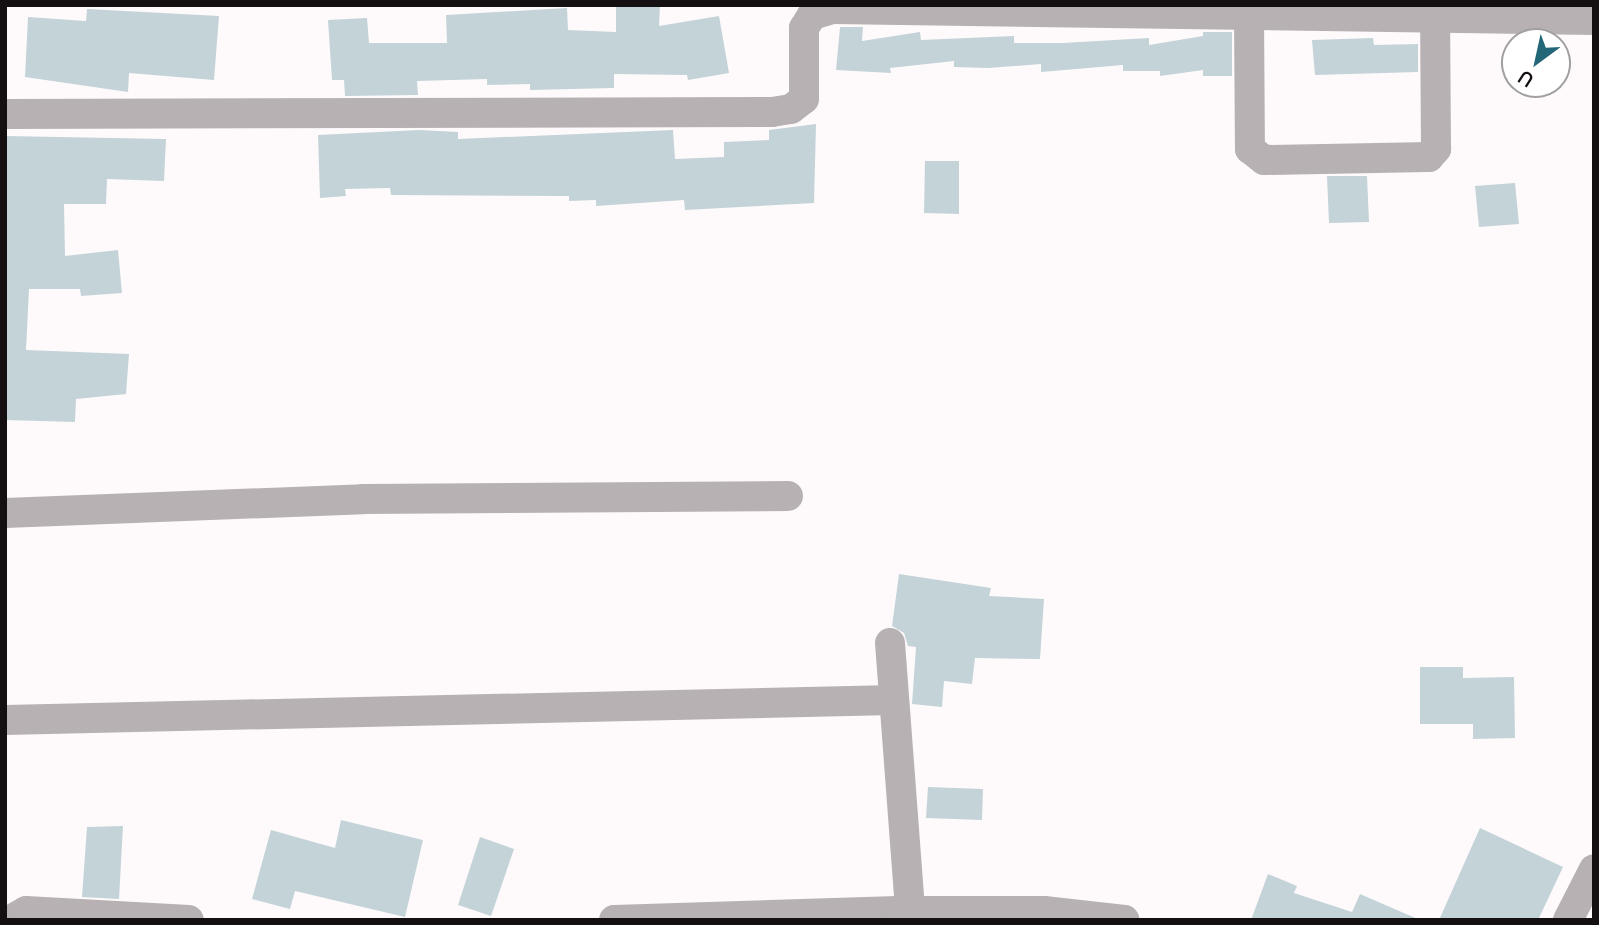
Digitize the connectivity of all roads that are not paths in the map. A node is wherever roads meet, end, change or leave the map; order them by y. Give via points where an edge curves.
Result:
1 (1249, 13) junction
2 (1435, 16) junction
3 (1594, 20) edge
4 (5, 114) edge
5 (788, 496) dead end
6 (5, 513) edge
7 (890, 643) dead end
8 (894, 700) junction
9 (5, 720) edge
10 (1594, 869) edge
11 (902, 914) edge
12 (10, 920) edge
13 (189, 920) edge
14 (614, 920) edge
15 (1124, 920) edge
16 (1568, 920) edge

1 - 2 street
1 - 2 street via 1250,149 1264,160 1429,157 1436,149
1 - 4 street via 833,9 812,15 804,28 804,99 791,109 772,112
2 - 3 street
5 - 6 street via 363,499
7 - 8 street
8 - 9 street
8 - 11 street
10 - 16 street
11 - 14 street
11 - 15 street via 1044,911
12 - 13 street via 26,911

